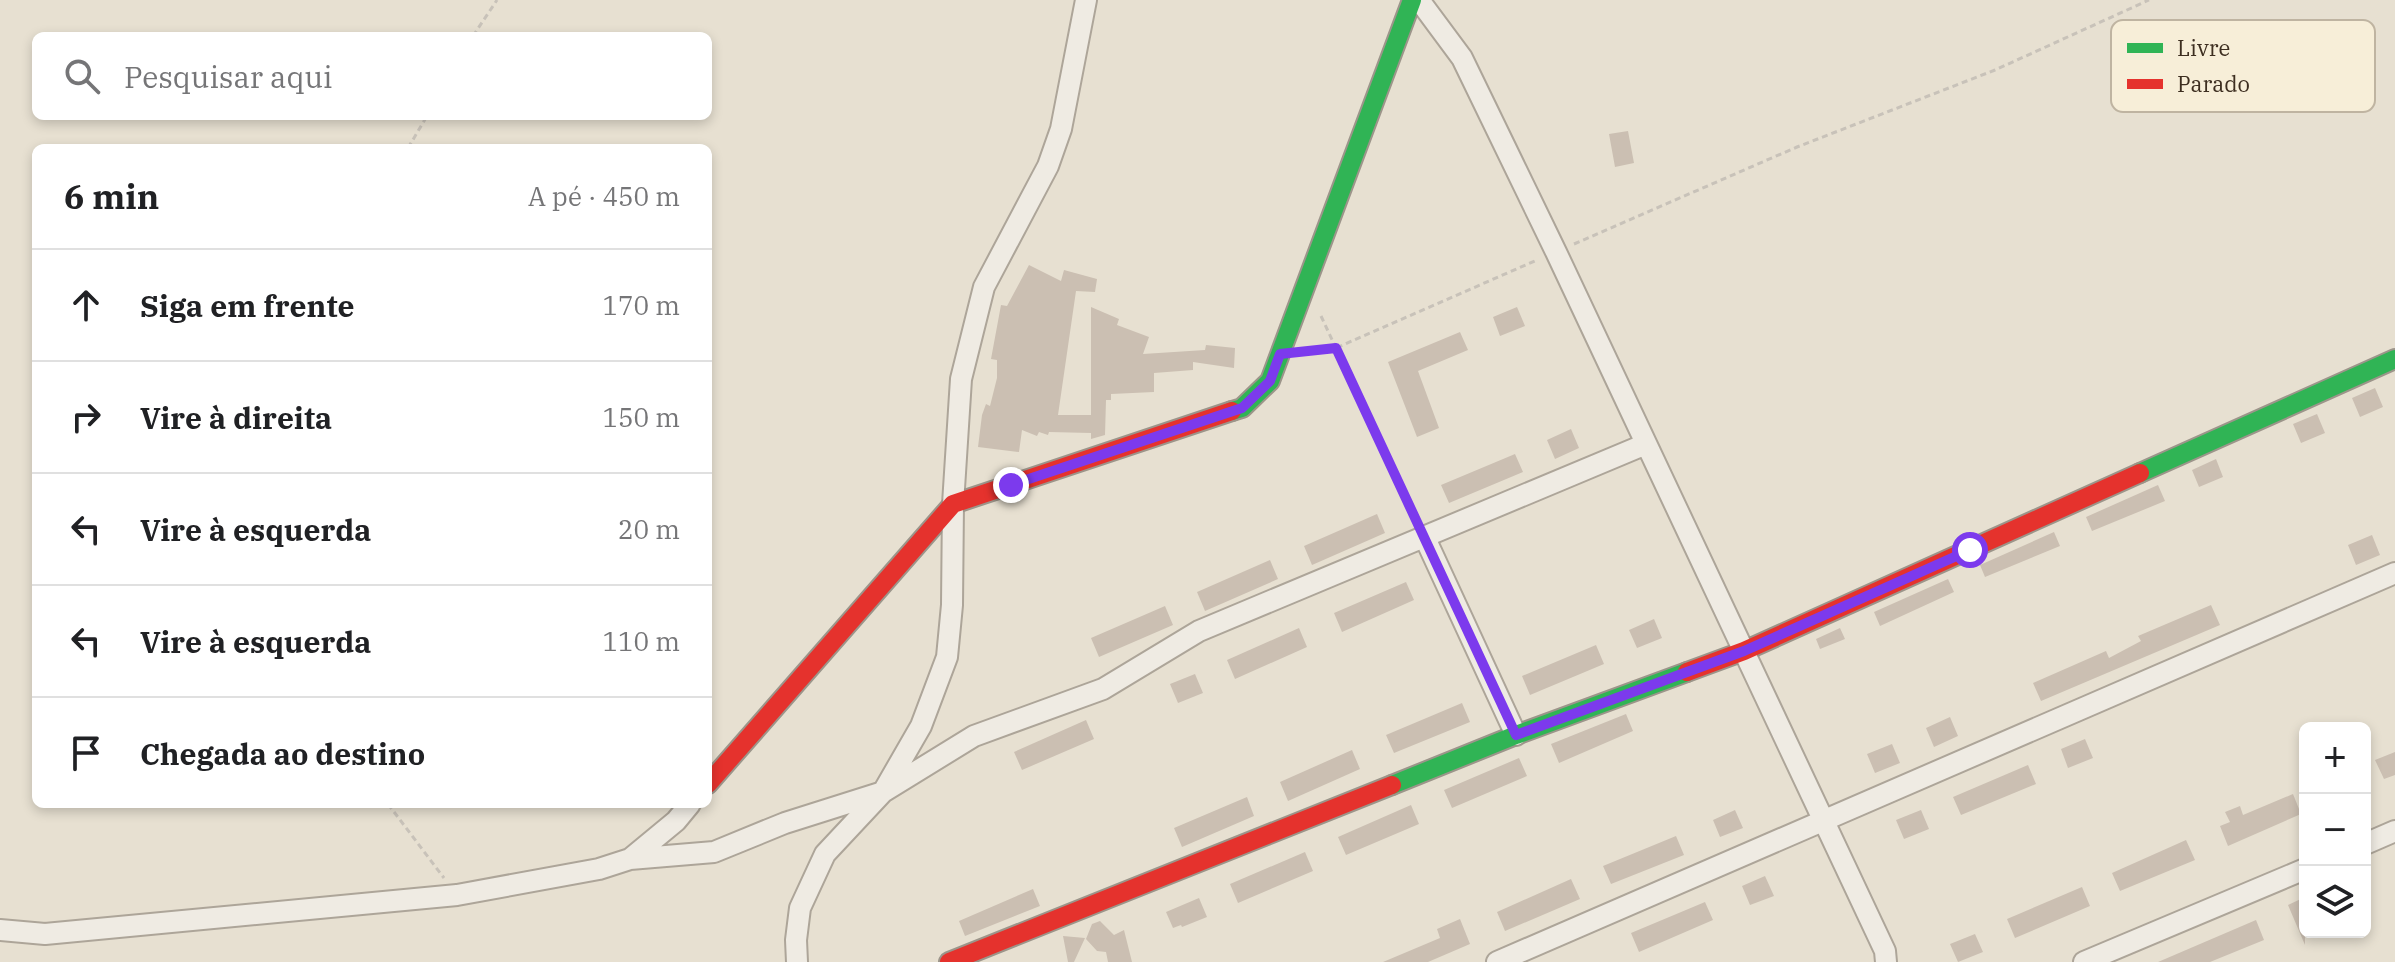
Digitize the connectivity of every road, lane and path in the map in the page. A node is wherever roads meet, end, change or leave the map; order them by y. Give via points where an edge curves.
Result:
1 (497, 0) edge
2 (1086, 0) edge
3 (1412, 0) edge
4 (1419, 0) edge
5 (2149, 0) edge
6 (476, 32) edge
7 (425, 120) edge
8 (410, 144) edge
9 (1556, 252) junction
10 (1306, 284) junction
11 (1336, 348) junction
12 (1280, 354) junction
13 (2395, 359) edge
14 (1646, 444) junction
15 (953, 504) junction
16 (1425, 538) junction
17 (2395, 573) edge
18 (1744, 651) junction
19 (1516, 735) junction
20 (712, 779) edge
21 (883, 792) junction
22 (391, 808) edge
23 (687, 808) edge
24 (1823, 821) junction
25 (2395, 831) edge
26 (2371, 841) edge
27 (630, 859) junction
28 (2299, 872) edge
29 (457, 895) junction
30 (0, 930) edge
31 (1885, 957) edge
32 (797, 962) edge
33 (949, 962) edge
34 (1497, 962) edge
35 (1904, 962) edge
36 (2084, 962) edge

1 - 6 path
2 - 15 street via 1061,129 1048,166 984,287 961,379
3 - 10 street
4 - 9 street via 1462,58
5 - 9 path via 1995,70 1797,147
7 - 8 path
9 - 11 path
9 - 14 street
10 - 11 path
10 - 12 street
11 - 12 path
11 - 16 path
12 - 15 street via 1270,381 1242,408
13 - 18 street
14 - 16 street
14 - 18 street
15 - 20 street
15 - 21 street via 947,657 921,726
16 - 19 street
16 - 21 street via 1199,631 1103,689 974,736
17 - 24 street
18 - 19 street
18 - 24 street
19 - 33 street
21 - 27 street via 714,852
21 - 32 street via 825,854 800,908
22 - 29 path
23 - 27 street
24 - 31 street
24 - 34 street
25 - 26 street
27 - 29 street
28 - 36 street
29 - 30 street via 45,934
31 - 35 street

